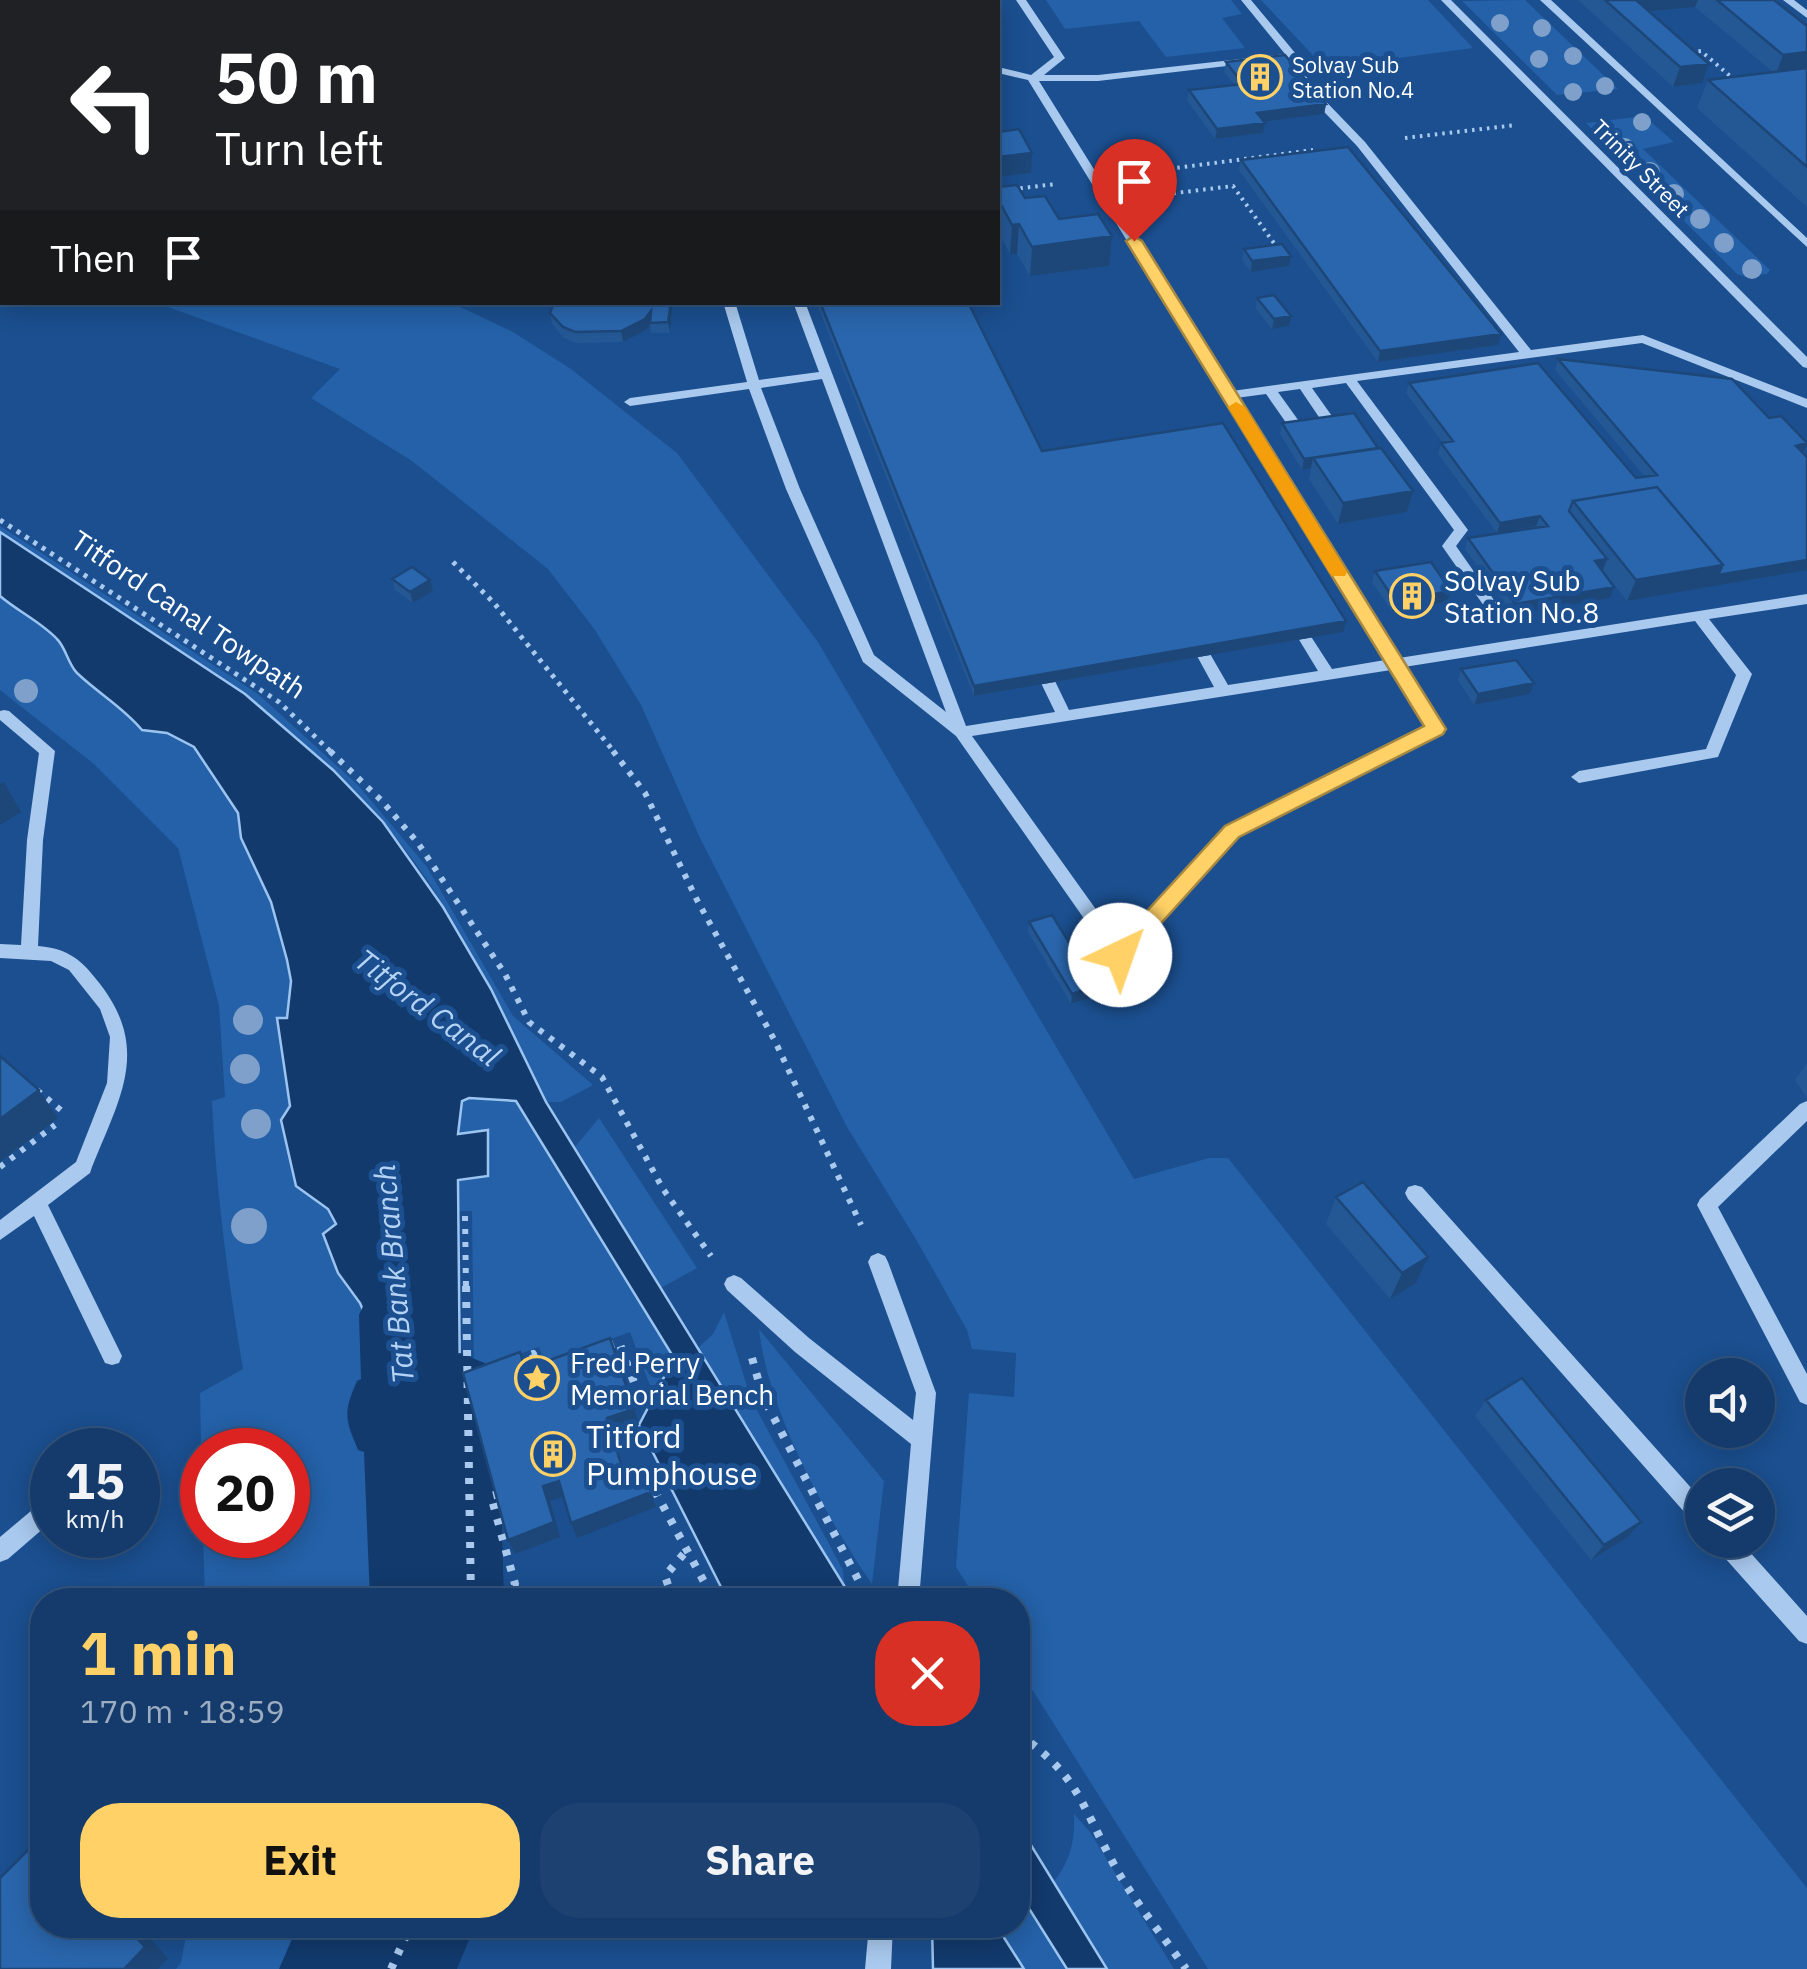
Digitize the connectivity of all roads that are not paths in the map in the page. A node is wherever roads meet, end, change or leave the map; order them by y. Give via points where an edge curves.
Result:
1 (1021, 0) edge
2 (1246, 0) edge
3 (1446, 0) edge
4 (1546, 0) edge
5 (1788, 0) edge
6 (1807, 16) edge
7 (1292, 56) junction
8 (1000, 70) edge
9 (1032, 78) junction
10 (1431, 232) junction
11 (1408, 234) edge
12 (1807, 244) edge
13 (1484, 298) junction
14 (1462, 301) edge
15 (729, 305) edge
16 (800, 305) edge
17 (1528, 355) junction
18 (1807, 364) edge
19 (828, 378) junction
20 (1349, 379) junction
21 (846, 380) edge
22 (754, 385) junction
23 (1304, 386) junction
24 (1270, 390) junction
25 (1229, 396) junction
26 (630, 402) dead end
27 (1807, 404) edge
28 (1332, 426) edge
29 (1299, 431) edge
30 (905, 528) edge
31 (886, 532) junction
32 (1807, 599) edge
33 (1489, 604) dead end
34 (1699, 617) junction
35 (1305, 638) edge
36 (1204, 656) edge
37 (1396, 666) junction
38 (1329, 676) junction
39 (1049, 683) edge
40 (1224, 692) junction
41 (4, 715) dead end
42 (1064, 716) junction
43 (960, 732) junction
44 (1579, 777) dead end
45 (30, 950) junction
46 (0, 951) edge
47 (1807, 1109) edge
48 (1415, 1193) dead end
49 (37, 1202) junction
50 (0, 1231) edge
51 (878, 1262) road end
52 (734, 1284) road end
53 (112, 1356) dead end
54 (1807, 1396) edge
55 (924, 1441) junction
56 (1685, 1496) edge
57 (30, 1526) edge
58 (0, 1552) edge
59 (1744, 1558) edge
60 (909, 1588) edge
61 (1796, 1605) edge
62 (1807, 1633) edge
63 (880, 1938) edge
64 (878, 1969) edge

1 - 9 street via 1060,58
2 - 7 street
3 - 18 street, Trinity Street
4 - 12 street
5 - 6 street
7 - 9 street via 1098,78
7 - 10 street via 1306,87 1362,144 1383,179
8 - 9 street
9 - 25 street
10 - 11 street
10 - 13 street
13 - 14 street
13 - 17 street
15 - 22 street
16 - 19 street
17 - 20 street
17 - 27 street via 1643,339
19 - 21 street
19 - 22 street
19 - 31 street
20 - 23 street
20 - 33 street via 1461,530 1448,546
22 - 26 street
22 - 43 street via 792,489 868,658
23 - 24 street
23 - 28 street
24 - 25 street
24 - 29 street
25 - 37 street
30 - 31 street
31 - 43 street
32 - 34 street
34 - 37 street
34 - 44 street via 1744,674 1712,752
35 - 38 street
36 - 40 street
37 - 38 street
37 - 43 street via 1436,729 1232,832 1120,955
38 - 40 street
39 - 42 street
40 - 42 street
41 - 45 street via 47,752
42 - 43 street
45 - 46 street
45 - 49 street via 75,966 108,1006 120,1037 116,1083 84,1167
47 - 54 street via 1707,1205
48 - 56 street
49 - 50 street
49 - 53 street
51 - 55 street via 926,1393
52 - 55 street
55 - 60 street
57 - 58 street
59 - 61 street
61 - 62 street
63 - 64 street

